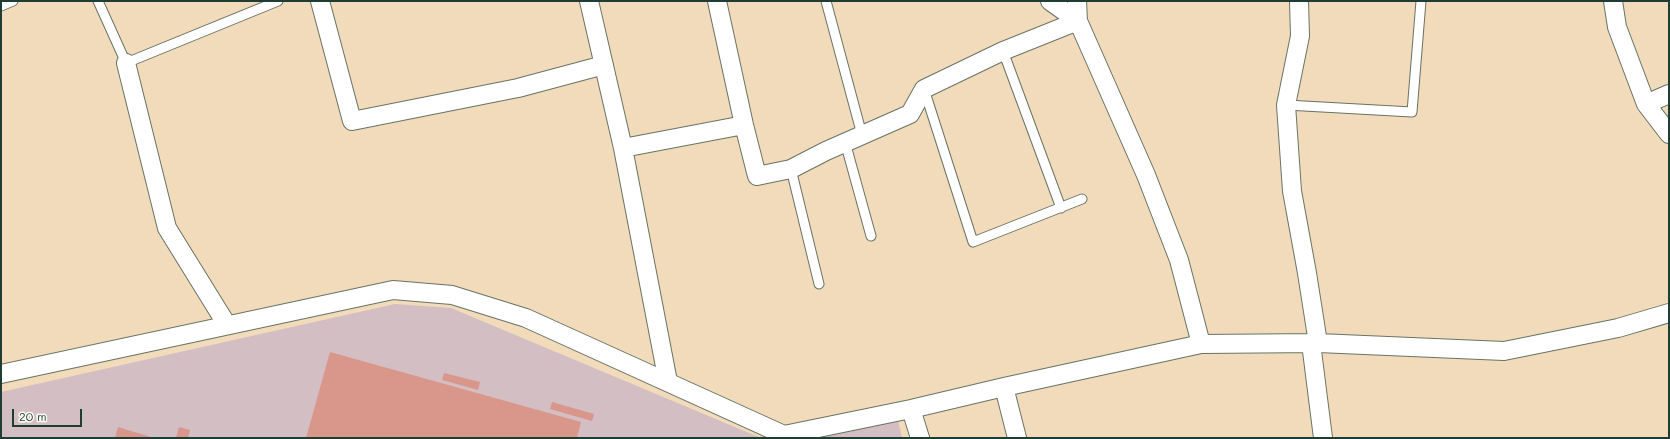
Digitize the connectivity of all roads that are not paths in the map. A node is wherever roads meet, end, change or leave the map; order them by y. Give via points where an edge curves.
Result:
1 (13, 1) edge
2 (98, 1) edge
3 (278, 1) edge
4 (320, 1) edge
5 (589, 1) edge
6 (717, 1) edge
7 (826, 1) edge
8 (1050, 1) edge
9 (1077, 1) edge
10 (1299, 1) edge
11 (1421, 1) edge
12 (1613, 1) edge
13 (1, 6) edge
14 (1078, 21) junction
15 (1004, 51) junction
16 (126, 63) junction
17 (604, 66) junction
18 (924, 89) junction
19 (1669, 94) edge
20 (1646, 104) junction
21 (1286, 106) junction
22 (744, 124) junction
23 (1669, 134) edge
24 (854, 139) junction
25 (623, 148) junction
26 (791, 169) junction
27 (1082, 199) dead end
28 (1061, 208) junction
29 (870, 236) dead end
30 (819, 284) dead end
31 (1669, 313) edge
32 (227, 325) junction
33 (1314, 343) junction
34 (1201, 344) junction
35 (1, 374) edge
36 (668, 382) junction
37 (1004, 387) junction
38 (911, 409) junction
39 (920, 438) edge
40 (1017, 438) edge
41 (1323, 438) edge

1 - 13 lane
2 - 16 lane
3 - 16 lane
4 - 17 street via 352,121 518,88
5 - 17 street
6 - 22 street
7 - 24 lane
8 - 14 street
9 - 14 street
10 - 21 street via 1300,36
11 - 21 lane via 1412,112
12 - 20 street via 1617,28
14 - 15 street
14 - 34 street via 1146,175 1179,260
15 - 18 street
15 - 28 lane
16 - 32 street via 167,228
17 - 25 street
18 - 24 street via 910,114
18 - 28 lane via 974,242
19 - 20 street
20 - 23 street
21 - 33 street via 1292,191 1307,273
22 - 25 street
22 - 26 street via 757,176
24 - 26 street
24 - 29 lane
25 - 36 street
26 - 30 lane
27 - 28 lane
31 - 33 street via 1618,328 1504,351
32 - 35 street
32 - 36 street via 393,290 452,295 526,318
33 - 34 street
33 - 41 street
34 - 37 street
36 - 38 street via 784,435
37 - 38 street
37 - 40 street
38 - 39 street

